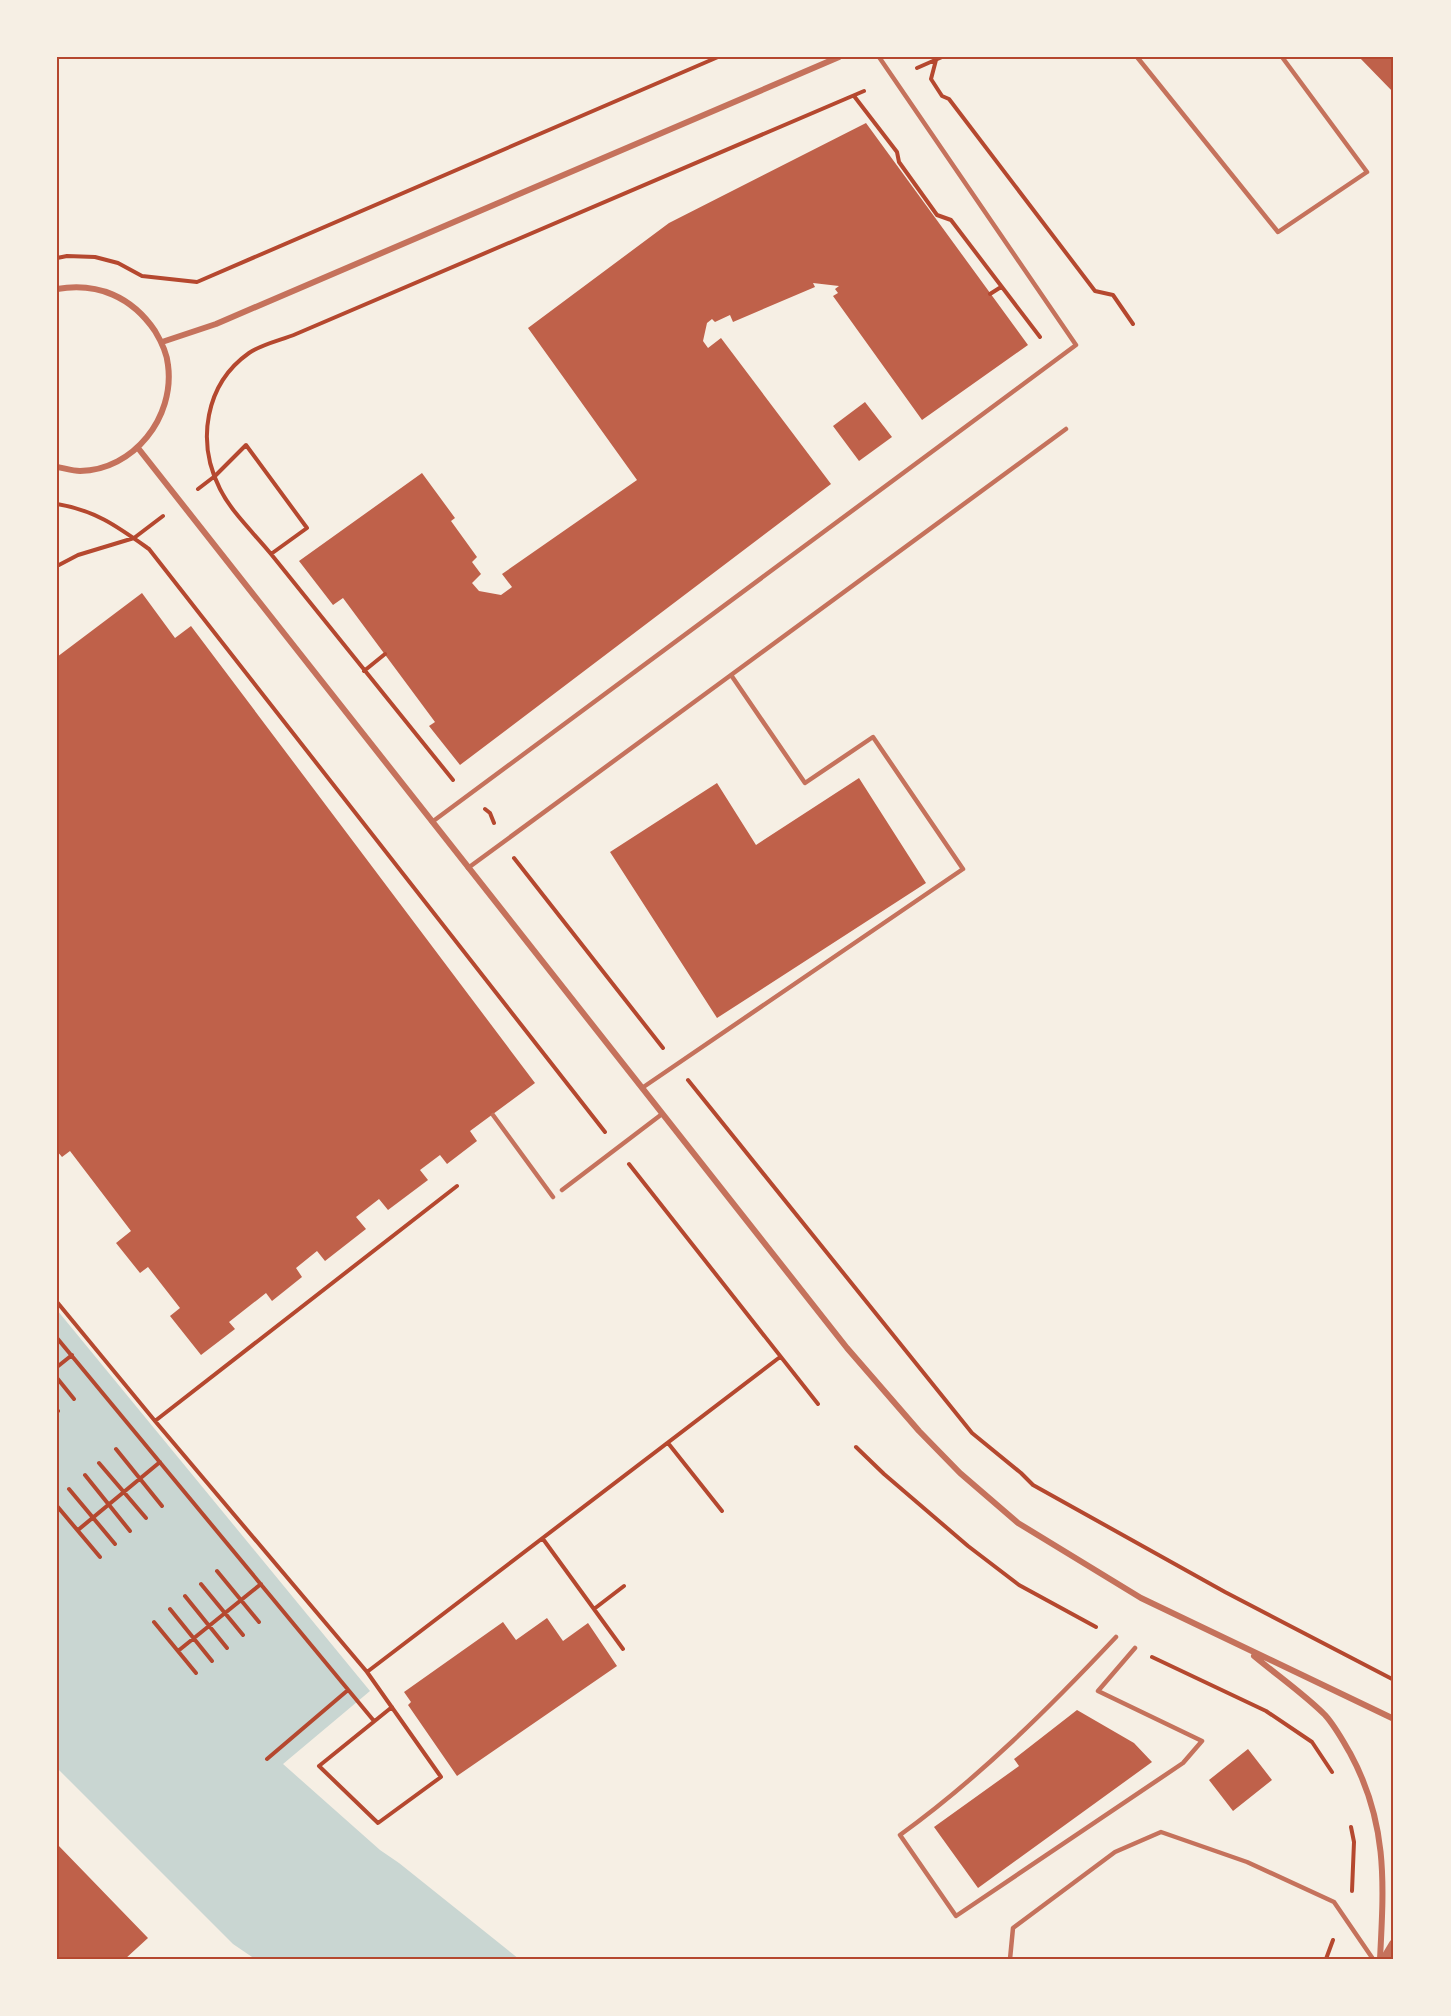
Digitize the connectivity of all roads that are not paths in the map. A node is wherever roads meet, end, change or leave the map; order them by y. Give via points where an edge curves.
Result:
1 (839, 57) edge
2 (879, 57) edge
3 (1137, 57) edge
4 (1282, 57) edge
5 (57, 289) edge
6 (162, 342) junction
7 (1066, 429) dead end
8 (138, 448) junction
9 (57, 467) edge
10 (731, 675) junction
11 (432, 822) junction
12 (468, 868) junction
13 (642, 1088) junction
14 (662, 1114) junction
15 (493, 1115) dead end
16 (562, 1190) dead end
17 (553, 1197) dead end
18 (1116, 1637) road end
19 (1135, 1648) road end
20 (1247, 1650) junction
21 (1394, 1719) edge
22 (1394, 1944) edge
23 (1010, 1959) edge
24 (1373, 1959) edge
25 (1380, 1959) edge
26 (1385, 1959) edge

1 - 6 street via 216,324
2 - 11 lane via 1076,345
3 - 4 lane via 1278,232 1367,172
5 - 6 street via 90,287 120,297 145,316
6 - 8 street via 168,365 167,396 157,424
7 - 10 lane
8 - 9 street via 111,465 80,471
8 - 11 street
10 - 12 lane
10 - 13 lane via 805,783 873,737 963,869
11 - 12 street
12 - 13 street
13 - 14 street
14 - 16 lane
14 - 20 street via 847,1348 960,1473 1018,1523 1142,1598
15 - 17 lane
18 - 19 lane via 1052,1704 937,1809 900,1835 956,1916 1183,1763 1202,1741 1098,1690
20 - 21 street
20 - 25 street via 1326,1716 1359,1769 1380,1838 1384,1883
22 - 26 street
23 - 24 lane via 1012,1928 1115,1852 1161,1832 1246,1863 1334,1902

